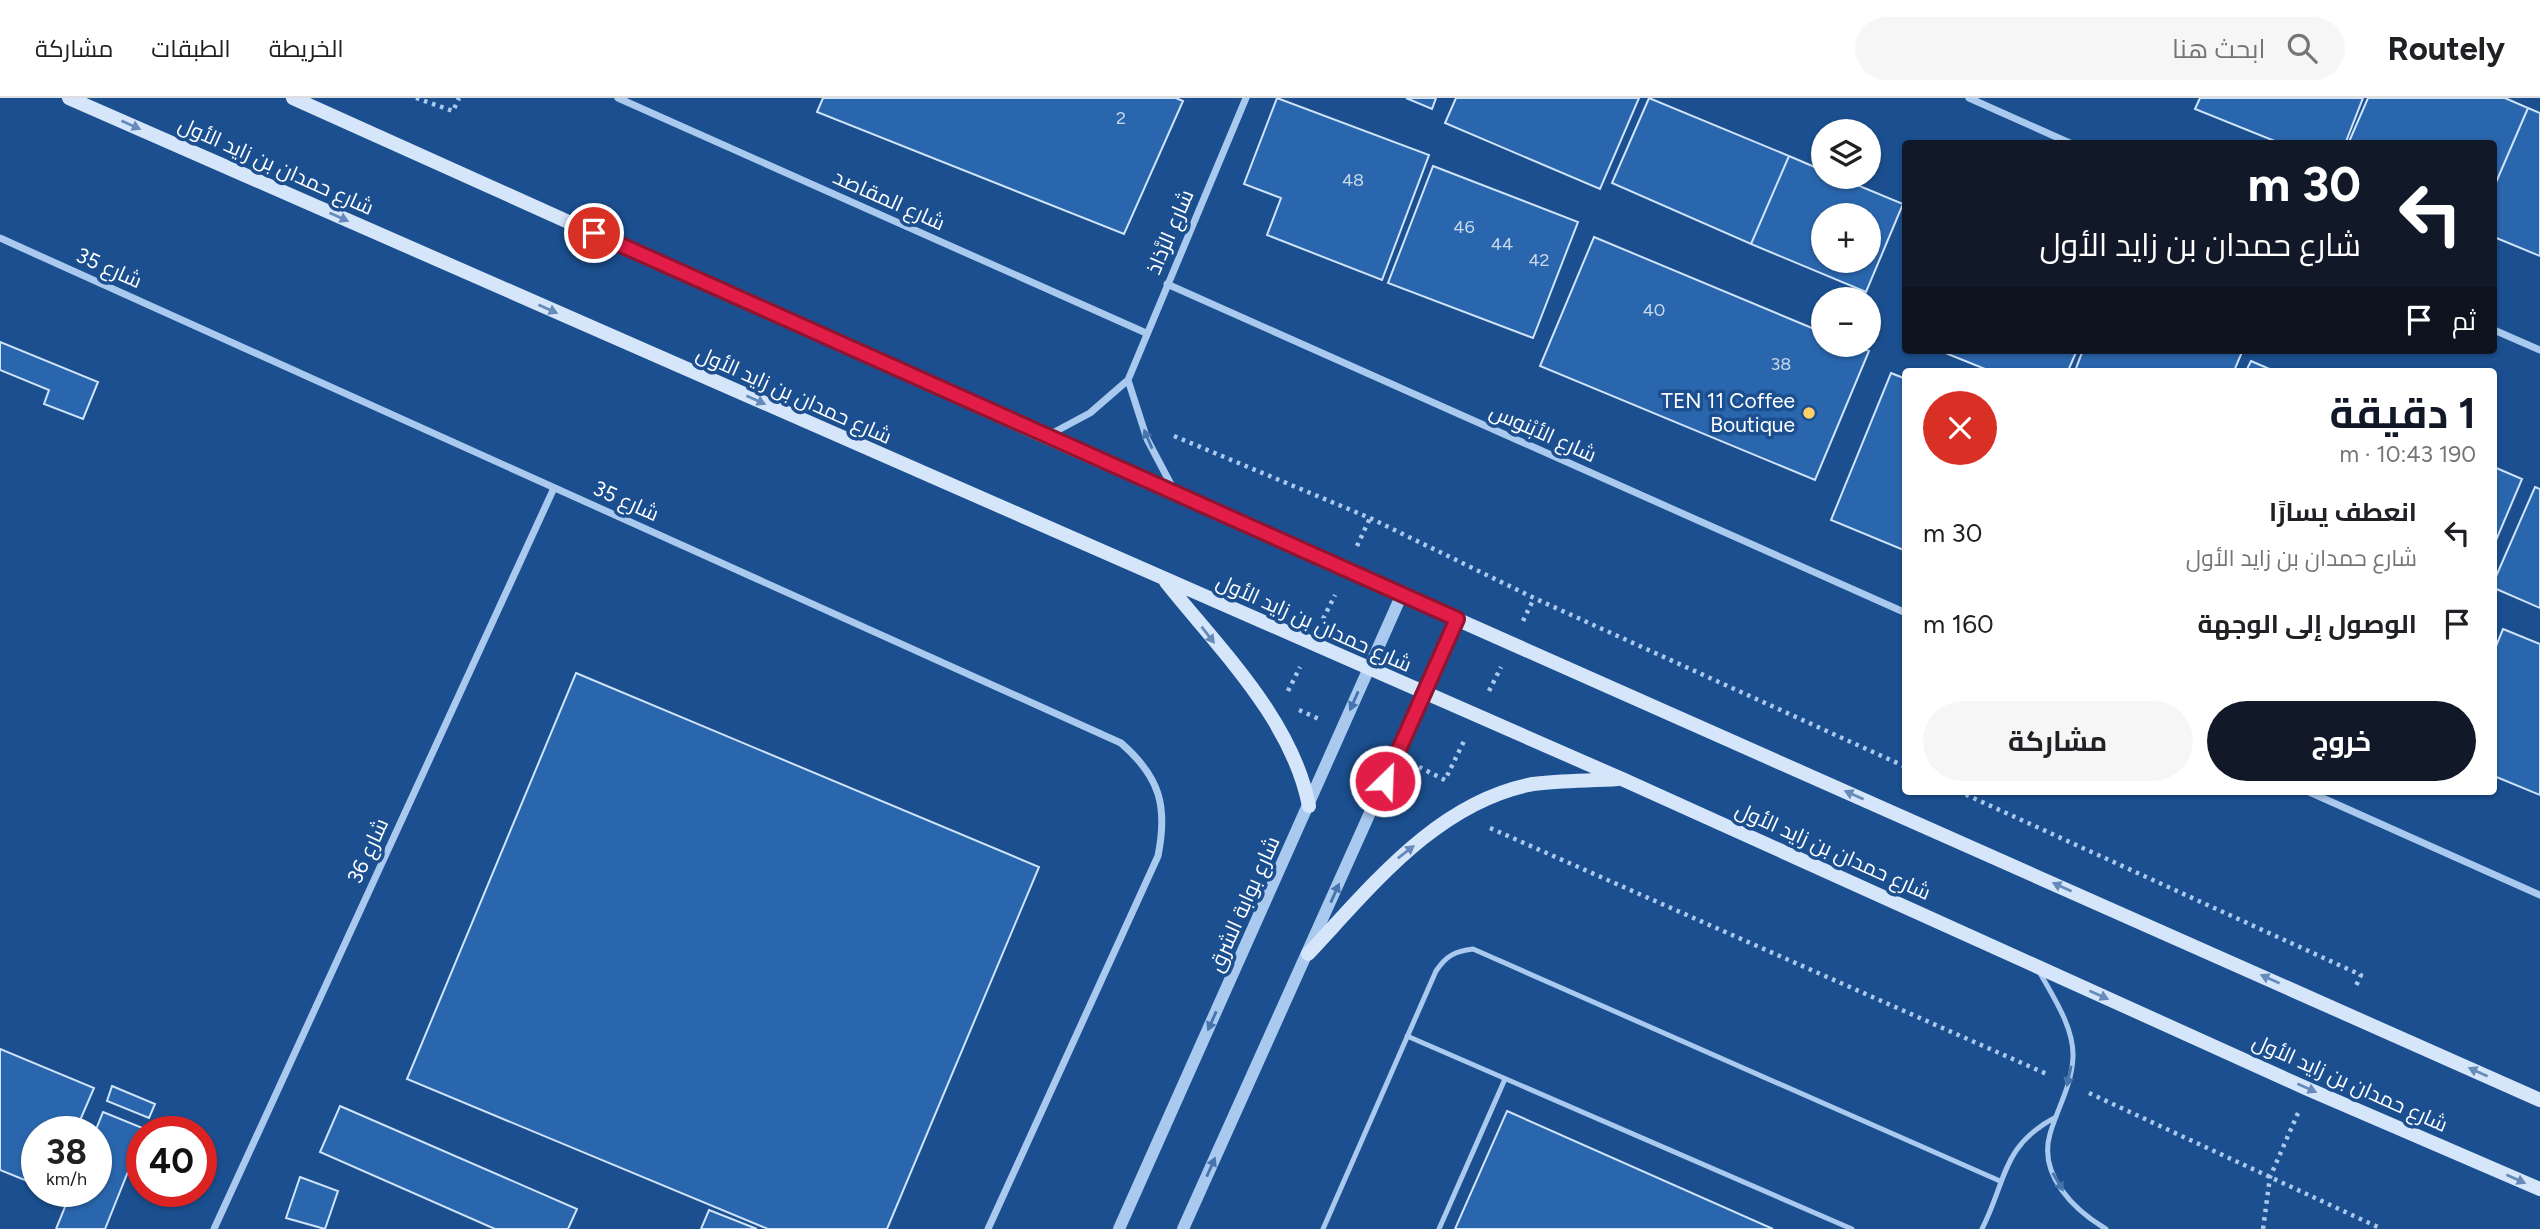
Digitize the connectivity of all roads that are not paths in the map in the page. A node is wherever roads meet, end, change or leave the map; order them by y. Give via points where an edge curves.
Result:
1 (69, 98) edge
2 (293, 98) edge
3 (618, 98) edge
4 (1247, 98) edge
5 (1969, 98) edge
6 (2063, 140) edge
7 (0, 238) edge
8 (1167, 284) junction
9 (2497, 331) edge
10 (1146, 334) junction
11 (2540, 350) edge
12 (1128, 380) junction
13 (1046, 437) junction
14 (554, 488) junction
15 (1176, 494) junction
16 (1166, 581) junction
17 (1402, 594) junction
18 (1902, 611) edge
19 (1457, 619) junction
20 (1368, 669) junction
21 (1424, 694) junction
22 (1622, 779) junction
23 (2315, 795) edge
24 (1309, 806) junction
25 (2540, 895) edge
26 (1308, 954) junction
27 (2037, 967) junction
28 (1407, 1036) junction
29 (1505, 1079) junction
30 (2540, 1100) edge
31 (2056, 1117) junction
32 (2000, 1181) junction
33 (2540, 1189) edge
34 (214, 1229) edge
35 (988, 1229) edge
36 (1119, 1229) edge
37 (1183, 1229) edge
38 (1323, 1229) edge
39 (1439, 1229) edge
40 (1852, 1229) edge
41 (1982, 1229) edge
42 (2106, 1229) edge

1 -> 16 main road, شارع حمدان بن زايد الأول
2 - 13 main road
3 - 10 street, شارع المقاصد
4 - 8 street, شارع الرَّذاذ
5 - 6 street
7 - 14 street, شارع 35
8 - 10 street, شارع الرَّذاذ
8 - 18 street, شارع الأبْنوس
9 - 11 street
10 - 12 street, شارع الرَّذاذ
12 - 13 street, شارع الرَّذاذ via 1090,413
15 -> 12 street via 1141,422
13 - 15 main road
14 - 34 street, شارع 36
14 - 35 street, شارع 35 via 1121,743 1153,779 1162,804 1158,856
15 - 17 main road
16 - 20 main road, شارع حمدان بن زايد الأول
16 -> 24 main road via 1284,736 1302,773
17 - 19 main road
17 - 20 street, شارع بوابة الشرق
19 - 21 street
30 -> 19 main road
20 - 21 main road, شارع حمدان بن زايد الأول
20 -> 24 street, شارع بوابة الشرق
21 - 22 main road, شارع حمدان بن زايد الأول
26 -> 21 street
26 -> 22 main road via 1394,862 1459,814 1493,796 1534,784
22 - 27 main road, شارع حمدان بن زايد الأول
23 - 25 street
24 -> 36 street, شارع بوابة الشرق
37 -> 26 street
27 -> 31 lane via 2070,1033 2073,1057
27 -> 33 main road, شارع حمدان بن زايد الأول
28 - 29 lane
28 - 32 lane via 1444,959 1473,949
28 - 38 lane
29 - 39 lane
29 - 40 lane
31 - 32 lane via 2028,1133
31 -> 42 lane via 2047,1157 2054,1180 2073,1204
32 - 41 lane

